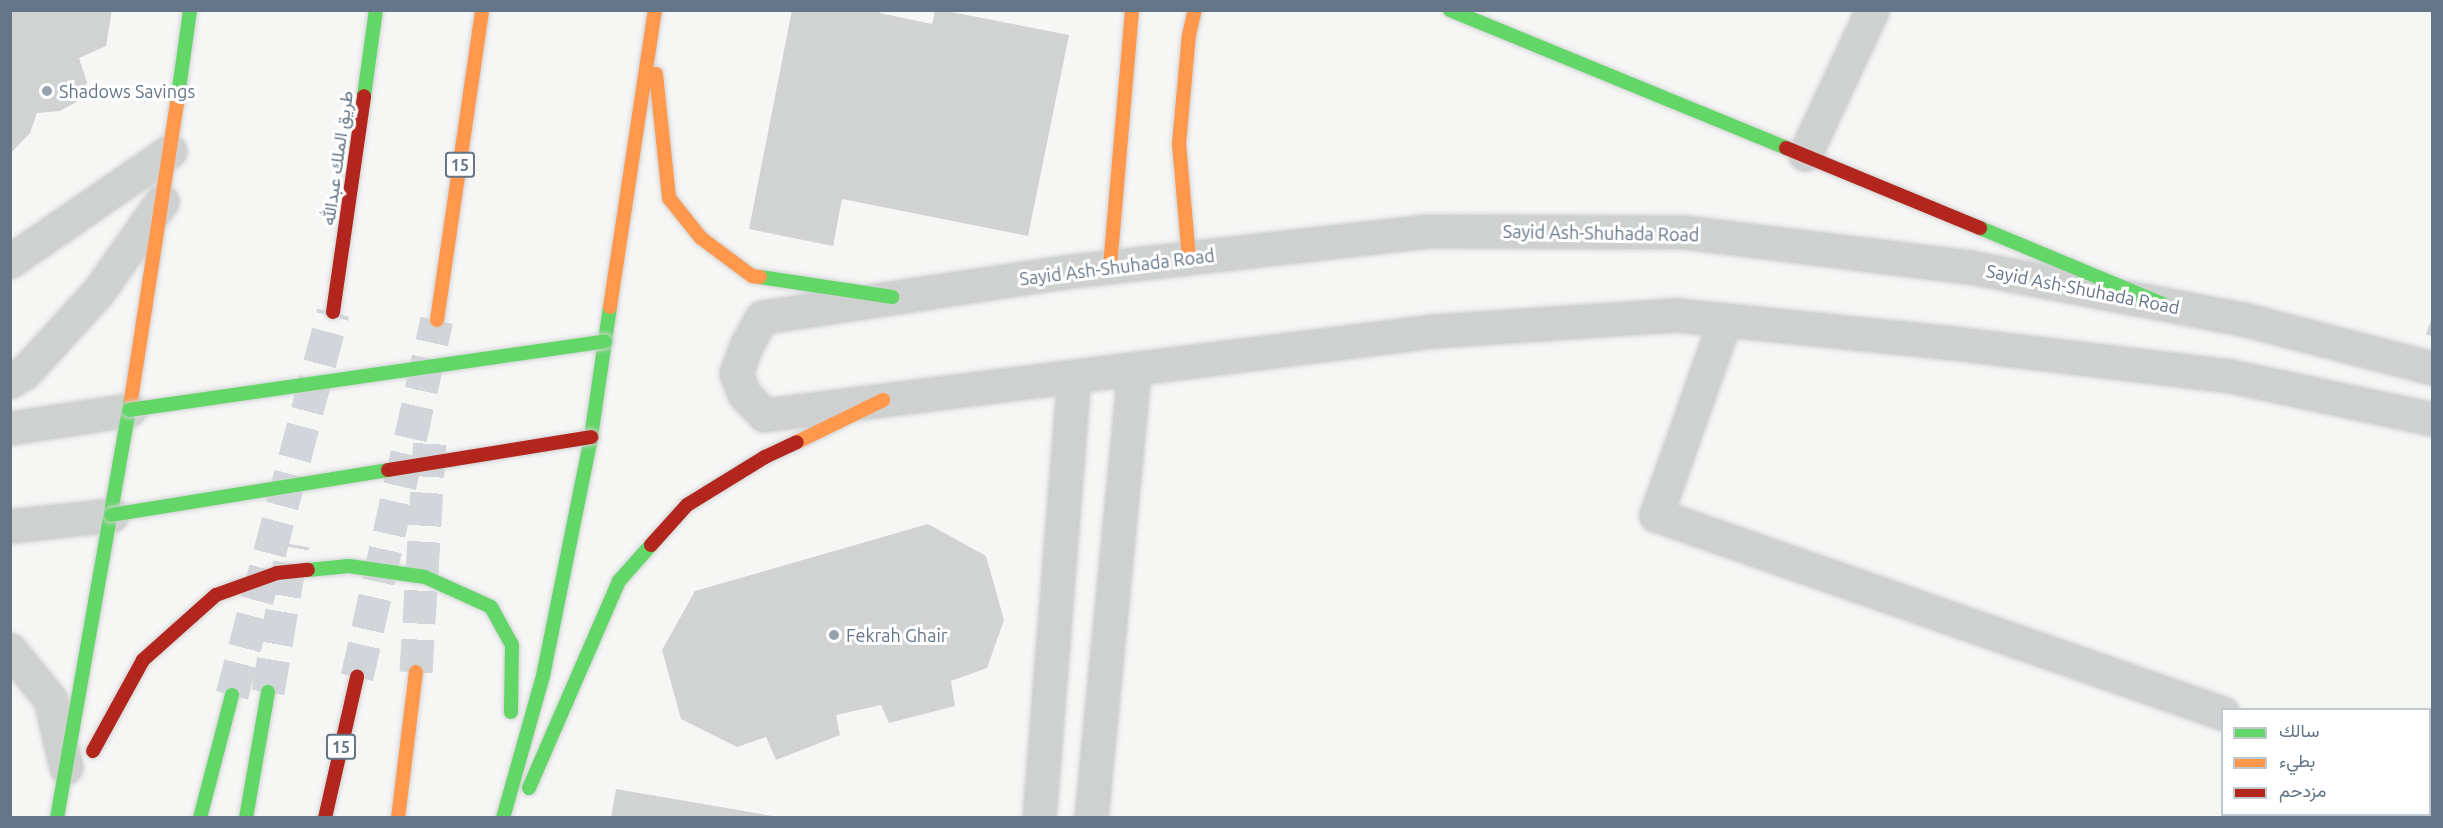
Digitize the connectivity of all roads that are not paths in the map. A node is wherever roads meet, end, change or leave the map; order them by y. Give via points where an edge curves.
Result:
1 (192, 10) edge
2 (376, 10) edge
3 (482, 10) edge
4 (654, 10) edge
5 (1132, 10) edge
6 (1195, 10) edge
7 (1450, 10) edge
8 (1872, 10) edge
9 (652, 34) junction
10 (170, 151) junction
11 (1805, 154) junction
12 (162, 201) junction
13 (1190, 258) junction
14 (10, 261) edge
15 (1110, 267) junction
16 (893, 297) junction
17 (2163, 304) junction
18 (333, 312) tunnel mouth
19 (437, 320) tunnel mouth
20 (1725, 320) junction
21 (604, 340) junction
22 (2433, 368) edge
23 (1134, 369) junction
24 (1074, 378) junction
25 (10, 381) edge
26 (883, 400) junction
27 (129, 410) junction
28 (2433, 419) edge
29 (10, 428) edge
30 (591, 437) junction
31 (111, 515) junction
32 (10, 526) edge
33 (10, 650) edge
34 (416, 672) tunnel mouth
35 (357, 677) tunnel mouth
36 (268, 692) tunnel mouth
37 (232, 695) tunnel mouth
38 (2221, 711) edge
39 (510, 718) dead end
40 (83, 760) junction
41 (501, 771) dead end
42 (57, 818) edge
43 (200, 818) edge
44 (246, 818) edge
45 (325, 818) edge
46 (398, 818) edge
47 (493, 818) edge
48 (503, 818) edge
49 (517, 818) edge
50 (1040, 818) edge
51 (1091, 818) edge

1 - 10 main road
2 - 18 main road, طريق الملك عبدالله
3 - 19 main road, 15
4 - 9 main road
5 - 15 main road
6 - 13 main road via 1179,144
7 - 11 main road
8 - 11 street
9 - 16 main road via 669,198 701,238 752,276
9 - 21 main road
10 - 12 main road
10 - 14 street
11 - 17 main road
12 - 25 street via 98,292 25,372
12 - 27 main road
13 - 15 street, Sayid Ash-Shuhada Road
13 - 17 street, Sayid Ash-Shuhada Road via 1428,231 1683,232 1969,267
15 - 16 street, Sayid Ash-Shuhada Road
16 - 26 street, Sayid Ash-Shuhada Road via 762,317 736,373 744,394 764,415
17 - 22 street, Sayid Ash-Shuhada Road
20 - 23 street via 1677,315 1434,331
20 - 28 street via 2230,376
20 - 38 street via 1656,515
21 - 27 main road, bridge
21 - 30 main road
23 - 24 street
23 - 51 street
24 - 26 street
24 - 50 street
26 - 49 main road via 765,457 687,505 619,580
27 - 29 street
27 - 31 main road
30 - 31 main road, bridge
30 - 48 main road via 543,676
31 - 32 street
31 - 40 main road
33 - 40 street via 50,699
34 - 46 main road
35 - 45 main road, 15
36 - 44 main road
37 - 43 main road
39 - 40 main road, bridge via 512,645 491,607 425,577 339,567 277,573 216,595 143,660
40 - 42 main road
41 - 47 main road

